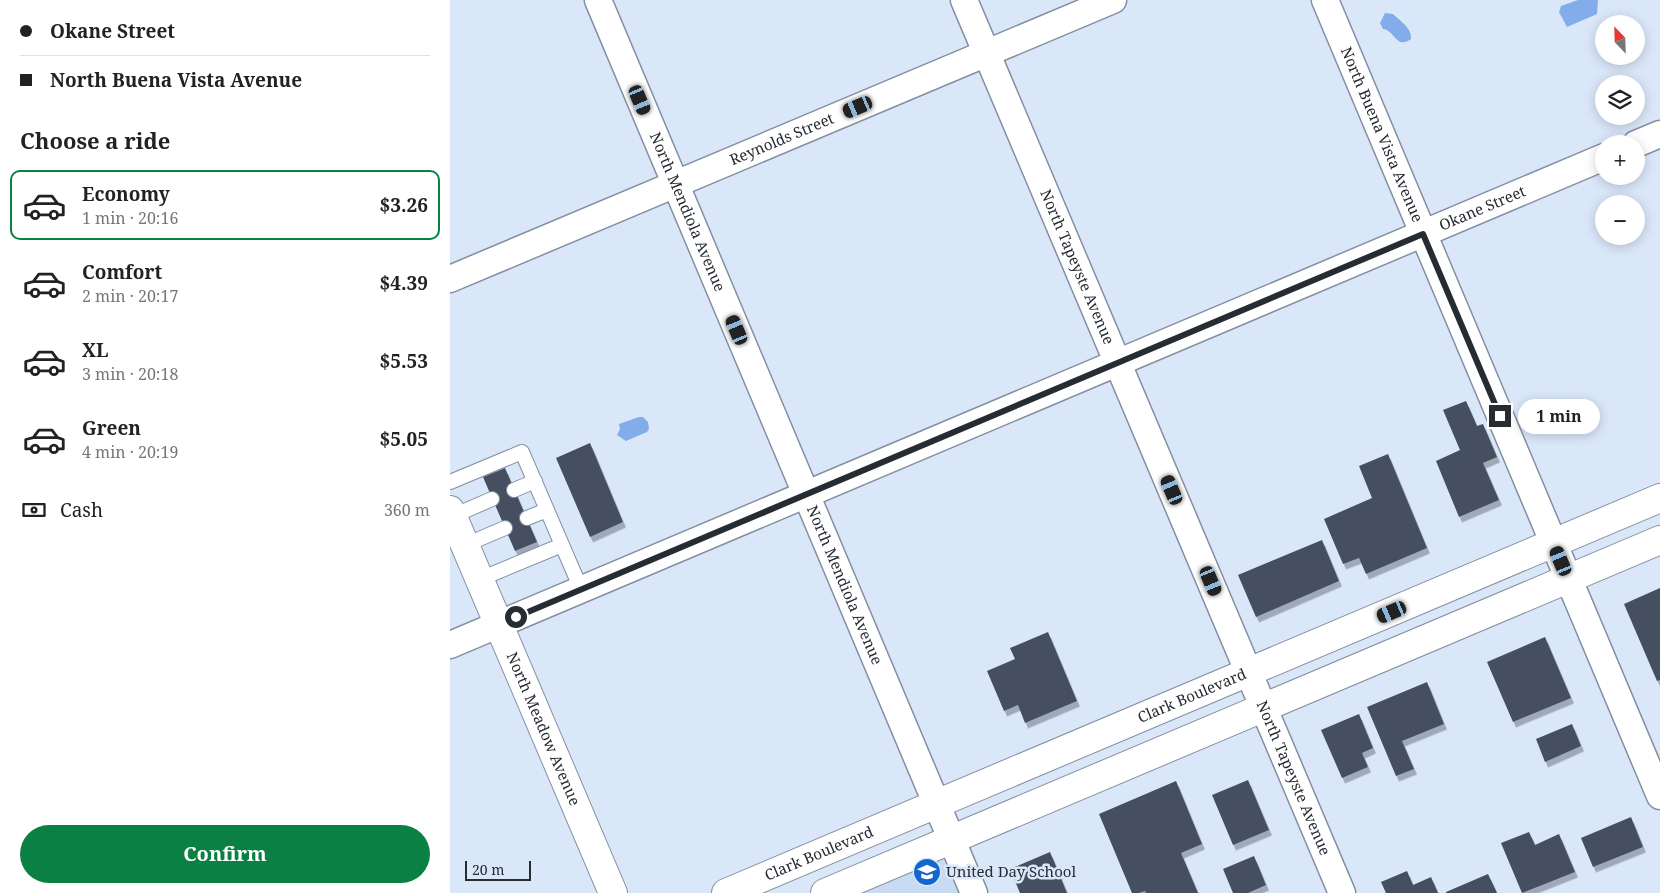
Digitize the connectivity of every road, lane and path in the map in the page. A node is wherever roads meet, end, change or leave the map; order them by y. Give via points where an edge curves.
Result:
1 (598, 0) edge
2 (964, 0) edge
3 (1113, 0) edge
4 (1324, 0) edge
5 (987, 53) junction
6 (1660, 134) edge
7 (1645, 140) edge
8 (1595, 161) edge
9 (676, 184) junction
10 (1423, 234) junction
11 (450, 279) edge
12 (1118, 363) junction
13 (534, 481) junction
14 (450, 482) edge
15 (514, 490) dead end
16 (806, 494) junction
17 (1660, 498) edge
18 (492, 499) dead end
19 (547, 510) junction
20 (451, 513) edge
21 (527, 518) dead end
22 (505, 528) dead end
23 (1660, 540) edge
24 (1553, 544) junction
25 (465, 545) junction
26 (562, 545) junction
27 (480, 579) junction
28 (1568, 579) junction
29 (581, 590) junction
30 (499, 624) junction
31 (450, 645) edge
32 (1249, 672) junction
33 (1264, 708) junction
34 (1660, 796) edge
35 (936, 804) junction
36 (952, 840) junction
37 (613, 893) edge
38 (726, 893) edge
39 (826, 893) edge
40 (974, 893) edge
41 (1342, 893) edge

1 - 9 street, North Mendiola Avenue
2 - 5 street, North Tapeyste Avenue
3 - 5 street, Reynolds Street
4 - 10 street, North Buena Vista Avenue
5 - 9 street, Reynolds Street
5 - 12 street, North Tapeyste Avenue
6 - 7 street
8 - 10 street, Okane Street
9 - 11 street, Reynolds Street
9 - 16 street, North Mendiola Avenue
10 - 12 street, Okane Street
10 - 24 street, North Buena Vista Avenue
12 - 16 street, Okane Street
12 - 32 street, North Tapeyste Avenue
13 - 14 lane via 522,452
13 - 15 lane
13 - 19 lane
16 - 29 street, Okane Street
16 - 35 street, North Mendiola Avenue
17 - 24 main road, Clark Boulevard
18 - 20 lane
19 - 21 lane
19 - 26 lane
20 - 25 main road, North Meadow Avenue
22 - 25 lane
23 - 28 main road
24 - 28 street, North Buena Vista Avenue
24 - 32 main road, Clark Boulevard
25 - 27 main road, North Meadow Avenue
26 - 27 lane
26 - 29 lane
27 - 30 main road, North Meadow Avenue
28 - 33 main road
28 - 34 street, North Buena Vista Avenue
29 - 30 street, Okane Street
30 - 31 street, Okane Street
30 - 37 main road, North Meadow Avenue
32 - 33 street, North Tapeyste Avenue
32 - 35 main road, Clark Boulevard
33 - 36 main road
33 - 41 street, North Tapeyste Avenue
35 - 36 street, North Mendiola Avenue
35 - 38 main road, Clark Boulevard
36 - 39 main road
36 - 40 street, North Mendiola Avenue

